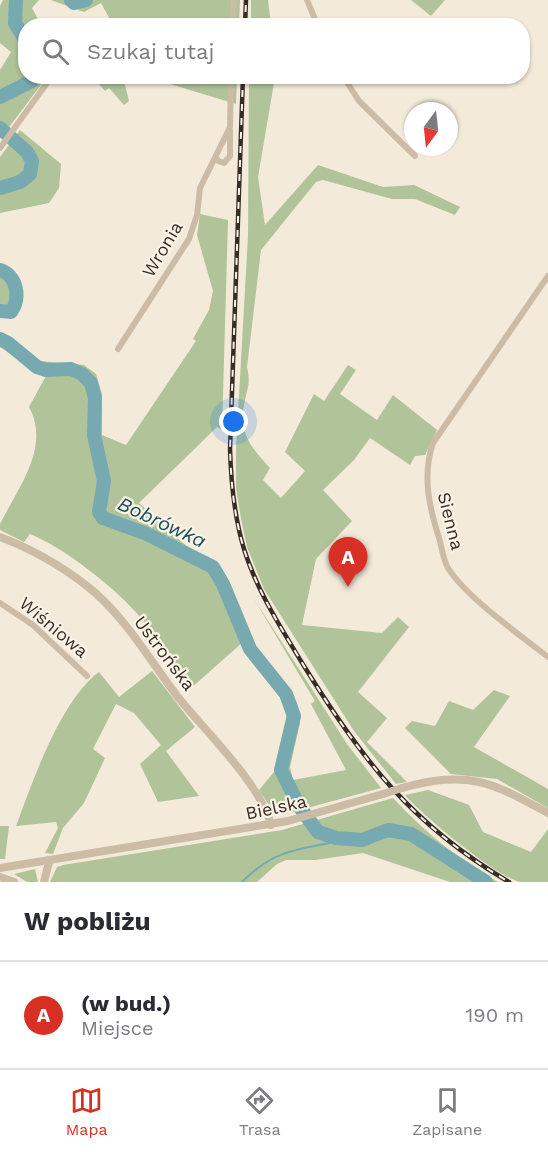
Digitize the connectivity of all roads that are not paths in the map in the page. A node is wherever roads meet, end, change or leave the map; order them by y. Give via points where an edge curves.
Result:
1 (234, 0) edge
2 (307, 0) edge
3 (233, 18) edge
4 (315, 18) edge
5 (46, 84) edge
6 (231, 84) edge
7 (348, 84) edge
8 (230, 127) junction
9 (404, 145) edge
10 (1, 147) edge
11 (216, 157) junction
12 (548, 276) edge
13 (118, 349) dead end
14 (0, 537) edge
15 (0, 603) edge
16 (548, 657) edge
17 (87, 676) dead end
18 (548, 813) edge
19 (271, 825) junction
20 (49, 862) junction
21 (0, 868) edge
22 (0, 877) edge
23 (14, 882) edge
24 (44, 882) edge

1 - 3 street
2 - 4 street
5 - 10 street
6 - 8 street, Wronia
7 - 9 street via 359,101
8 - 11 street, Wronia
8 - 11 street, Wronia via 230,156 224,163
11 - 13 street, Wronia via 201,188 189,239
12 - 16 street, Sienna via 433,443 426,485 447,567 464,587
14 - 19 street, Ustrońska via 54,562 89,587 120,618 231,760 261,803
15 - 17 street, Wiśniowa via 33,625
18 - 19 street, Bielska, bridge via 497,786 458,778 402,788
19 - 20 street, Bielska
20 - 21 street, Bielska
20 - 24 street
22 - 23 street

